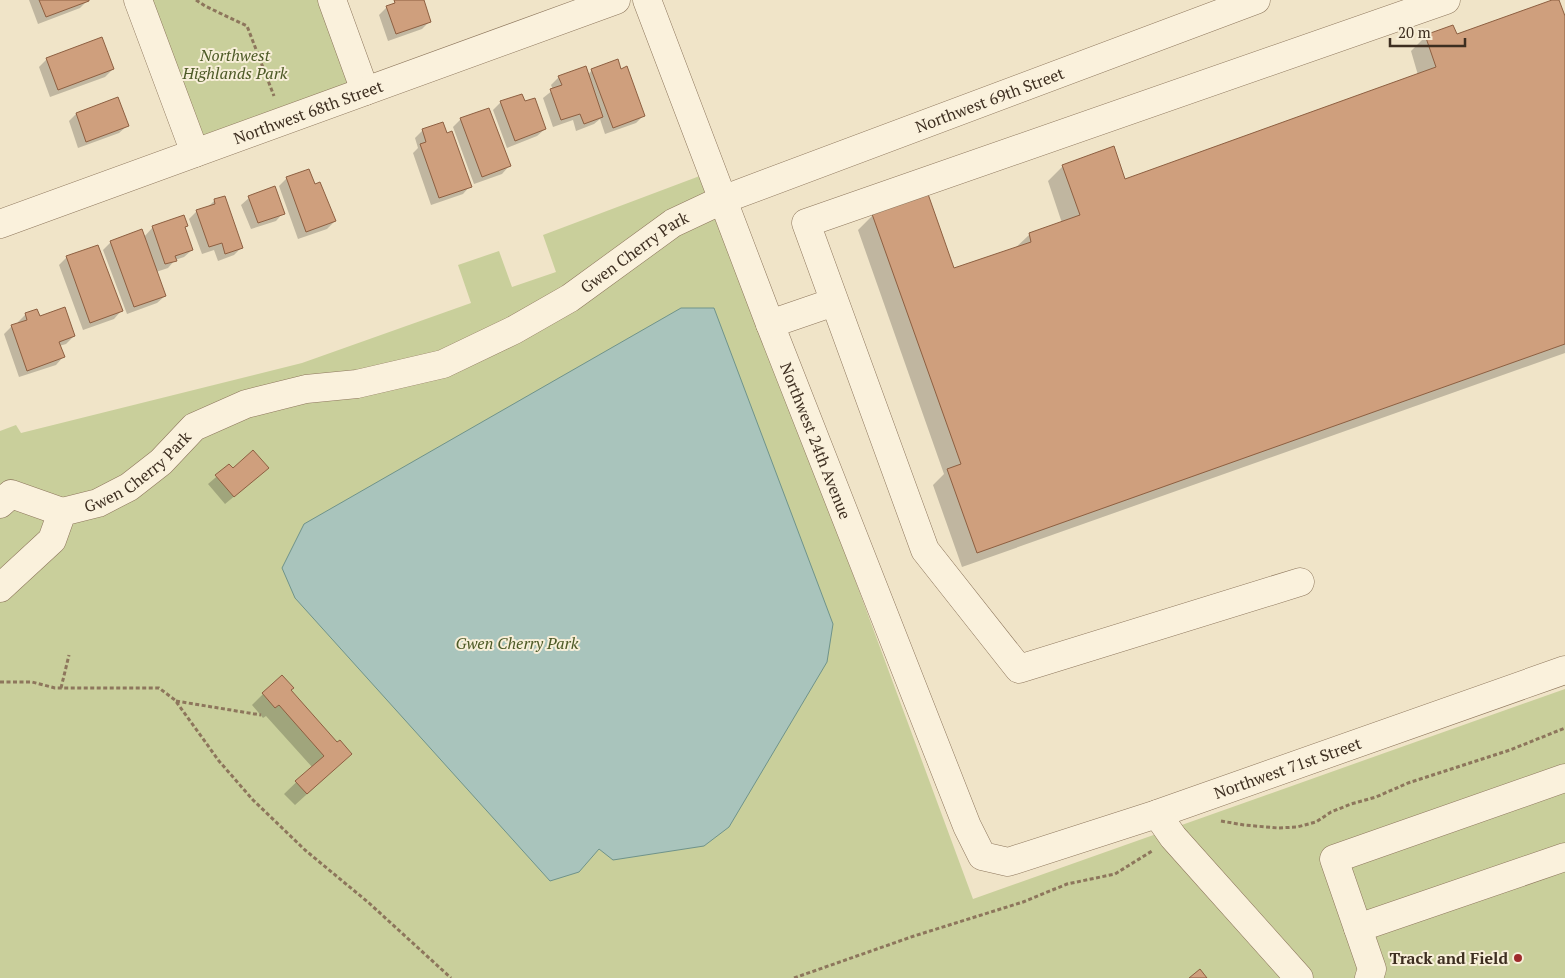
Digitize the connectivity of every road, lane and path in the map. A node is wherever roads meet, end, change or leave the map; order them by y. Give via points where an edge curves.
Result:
1 (138, 0) edge
2 (196, 0) edge
3 (332, 0) edge
4 (616, 0) edge
5 (647, 0) edge
6 (1256, 0) edge
7 (1446, 0) edge
8 (365, 91) junction
9 (274, 96) dead end
10 (195, 153) junction
11 (722, 200) junction
12 (0, 224) edge
13 (834, 302) junction
14 (770, 324) junction
15 (0, 504) edge
16 (62, 512) junction
17 (1300, 582) dead end
18 (0, 588) edge
19 (69, 655) dead end
20 (1565, 670) edge
21 (0, 682) edge
22 (61, 688) junction
23 (175, 700) junction
24 (261, 715) dead end
25 (1565, 728) edge
26 (1565, 778) edge
27 (1157, 814) junction
28 (1214, 822) dead end
29 (1173, 837) junction
30 (1565, 857) edge
31 (1008, 862) joint
32 (1358, 928) junction
33 (451, 978) edge
34 (794, 978) edge
35 (1299, 978) edge
36 (1369, 978) edge

1 - 10 street
2 - 9 path via 246,26
3 - 8 street
4 - 8 street, Northwest 68th Street
5 - 11 street, Northwest 24th Avenue
6 - 11 street, Northwest 69th Street
7 - 13 street via 806,223
8 - 10 street, Northwest 68th Street
10 - 12 street, Northwest 68th Street
11 - 14 street, Northwest 24th Avenue
11 - 16 street, Gwen Cherry Park via 673,223 570,298 452,360 358,384 306,389 246,404 194,427 161,462 129,487 98,503
13 - 14 street
13 - 17 street via 924,550 1019,669
14 - 31 street, Northwest 24th Avenue via 966,826 982,856
15 - 16 street, Gwen Cherry Park via 11,494
16 - 18 street, Gwen Cherry Park via 52,540
19 - 22 path
20 - 27 street, Northwest 71st Street
21 - 22 path via 32,682
22 - 23 path via 159,688
23 - 24 path
23 - 33 path via 219,761 253,800
25 - 28 path via 1351,804 1316,822 1278,828
26 - 32 street via 1334,859
27 - 29 street
27 - 31 street, Northwest 71st Street
29 - 34 path via 1114,874 1067,884 1023,902
29 - 35 street
30 - 32 street
32 - 36 street via 1372,968

